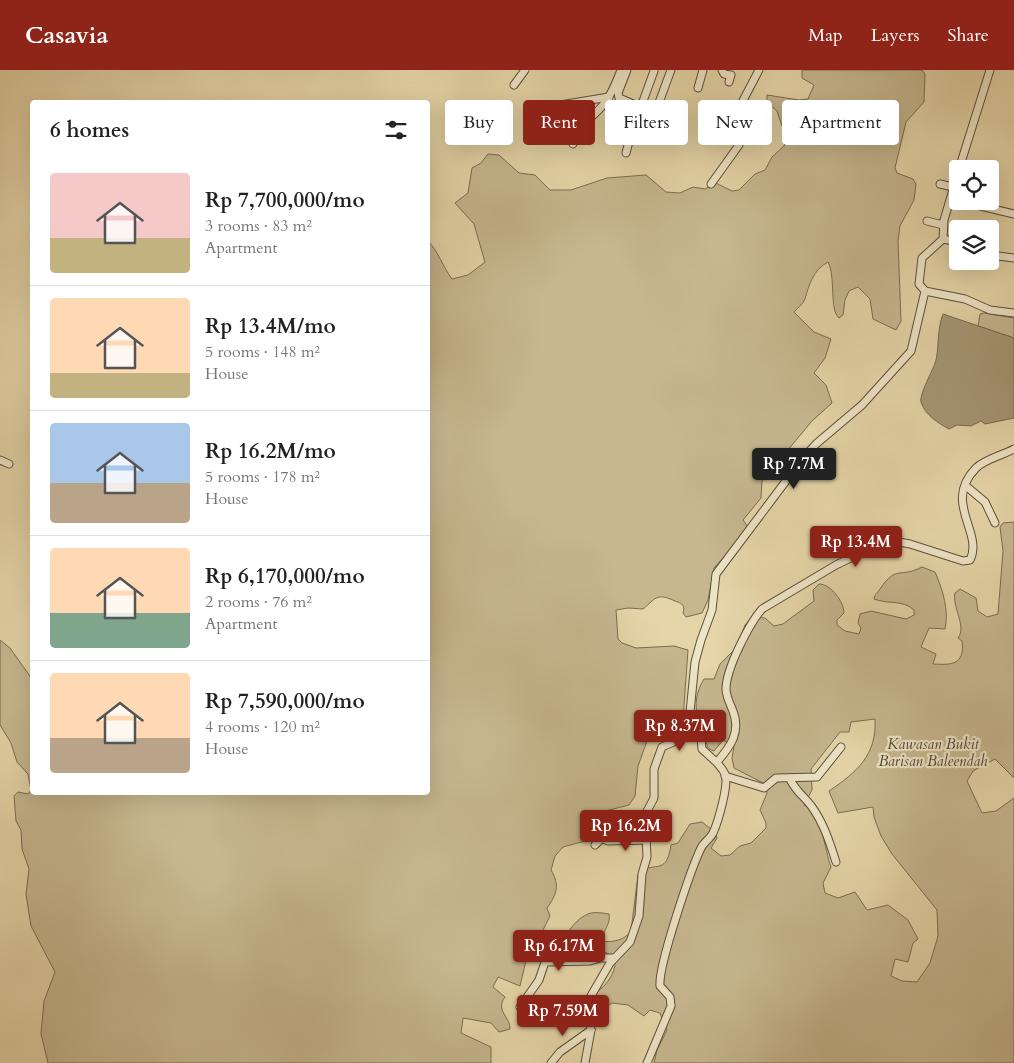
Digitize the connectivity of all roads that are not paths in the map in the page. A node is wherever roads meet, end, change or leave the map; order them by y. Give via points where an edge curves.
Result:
1 (525, 70) edge
2 (621, 70) edge
3 (627, 70) edge
4 (653, 70) edge
5 (671, 70) edge
6 (703, 70) edge
7 (722, 70) edge
8 (759, 70) edge
9 (990, 70) edge
10 (729, 82) dead end
11 (514, 85) dead end
12 (698, 88) dead end
13 (609, 97) junction
14 (591, 100) edge
15 (624, 100) edge
16 (642, 100) edge
17 (660, 100) edge
18 (595, 111) edge
19 (628, 145) edge
20 (626, 153) dead end
21 (962, 160) edge
22 (711, 184) dead end
23 (940, 184) dead end
24 (949, 186) edge
25 (949, 203) edge
26 (999, 209) edge
27 (1014, 212) edge
28 (927, 221) dead end
29 (943, 225) junction
30 (943, 239) junction
31 (949, 240) edge
32 (999, 256) edge
33 (1014, 258) edge
34 (925, 290) junction
35 (1014, 313) edge
36 (1014, 449) edge
37 (0, 460) edge
38 (9, 464) dead end
39 (966, 486) junction
40 (996, 523) dead end
41 (691, 715) junction
42 (841, 747) dead end
43 (717, 762) junction
44 (725, 776) junction
45 (790, 779) junction
46 (646, 840) junction
47 (596, 845) dead end
48 (836, 862) dead end
49 (613, 958) junction
50 (520, 1007) dead end
51 (591, 1030) junction
52 (551, 1063) edge
53 (585, 1063) edge
54 (647, 1063) edge

1 - 11 street
2 - 13 street
3 - 15 street via 618,93
4 - 16 street
5 - 17 street
6 - 12 street
7 - 10 street via 724,74 731,75
8 - 22 street via 721,132 740,143
9 - 21 street
13 - 14 street
13 - 18 street
19 - 20 street
23 - 24 street
25 - 29 street
26 - 27 street
28 - 29 street
29 - 30 street
30 - 31 street
30 - 34 street via 922,258 919,284
32 - 33 street
34 - 35 street via 966,299 990,310
34 - 41 street via 911,351 862,405 810,450 716,574 712,610 695,662
36 - 39 street via 976,467
37 - 38 street
39 - 40 street via 985,502
39 - 43 street via 961,503 972,545 970,560 963,561 888,540 831,568 762,609 729,674 726,692 736,728 729,746
41 - 43 street via 700,726 702,749
41 - 46 street via 678,740 664,745 659,753 654,769 654,798 645,814
42 - 45 street via 819,776
43 - 44 street
44 - 45 street via 764,788 776,778
44 - 54 street via 723,801 710,838 701,846 661,970 660,986 670,998 671,1006
45 - 48 street via 822,822
46 - 47 street via 602,838
46 - 49 street via 647,857 642,874 639,916 630,942
49 - 50 street via 545,962 539,982
49 - 51 street via 588,1001
51 - 52 street via 560,1052
51 - 53 street

